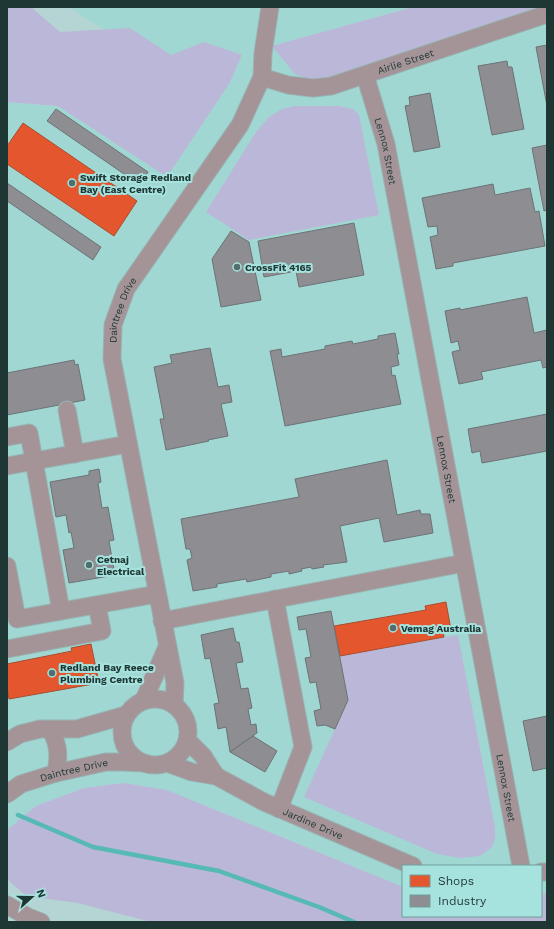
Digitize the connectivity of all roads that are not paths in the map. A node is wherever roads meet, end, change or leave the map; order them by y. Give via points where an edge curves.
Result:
1 (270, 7) edge
2 (547, 14) edge
3 (365, 75) junction
4 (262, 77) junction
5 (67, 410) dead end
6 (7, 437) edge
7 (128, 444) junction
8 (75, 454) junction
9 (34, 461) junction
10 (7, 466) edge
11 (464, 563) junction
12 (7, 566) edge
13 (157, 594) junction
14 (275, 599) junction
15 (97, 605) junction
16 (61, 611) junction
17 (36, 616) junction
18 (162, 621) junction
19 (40, 642) junction
20 (167, 647) junction
21 (7, 649) edge
22 (144, 700) junction
23 (174, 705) junction
24 (126, 715) junction
25 (51, 730) junction
26 (187, 740) junction
27 (7, 742) edge
28 (167, 763) junction
29 (145, 764) junction
30 (56, 773) junction
31 (216, 776) junction
32 (7, 794) edge
33 (279, 809) junction
34 (411, 865) edge
35 (521, 865) edge
36 (7, 904) edge
37 (41, 922) edge

1 - 4 street, Daintree Drive
2 - 3 street, Airlie Street
3 - 4 street, Airlie Street via 331,86 313,88 288,85
3 - 11 street, Lennox Street via 386,144
4 - 7 street, Daintree Drive via 240,125 126,288 113,325 112,359
5 - 8 street
6 - 9 street via 29,433
7 - 8 street
7 - 13 street, Daintree Drive
8 - 9 street
9 - 10 street
9 - 16 street
11 - 14 street
11 - 35 street, Lennox Street
12 - 17 street via 17,620
13 - 15 street
13 - 18 street, Daintree Drive
14 - 18 street
14 - 33 street via 303,747
15 - 16 street
15 - 19 street via 102,631
16 - 17 street
17 - 19 street
18 - 20 street, Daintree Drive
19 - 21 street
20 - 22 street
20 - 23 street, Daintree Drive via 175,683
22 - 23 street via 165,700
22 - 24 street
23 - 26 street via 186,721
24 - 25 street via 77,730
24 - 29 street via 122,724 124,744 136,759
25 - 27 street via 20,734
25 - 30 street via 58,744 59,759
26 - 28 street via 183,750
26 - 31 street via 203,756
28 - 29 street
28 - 31 street via 192,772
29 - 30 street, Daintree Drive via 106,762
30 - 32 street, Daintree Drive via 21,784
31 - 33 street, Jardine Drive
33 - 34 street, Jardine Drive
36 - 37 street

